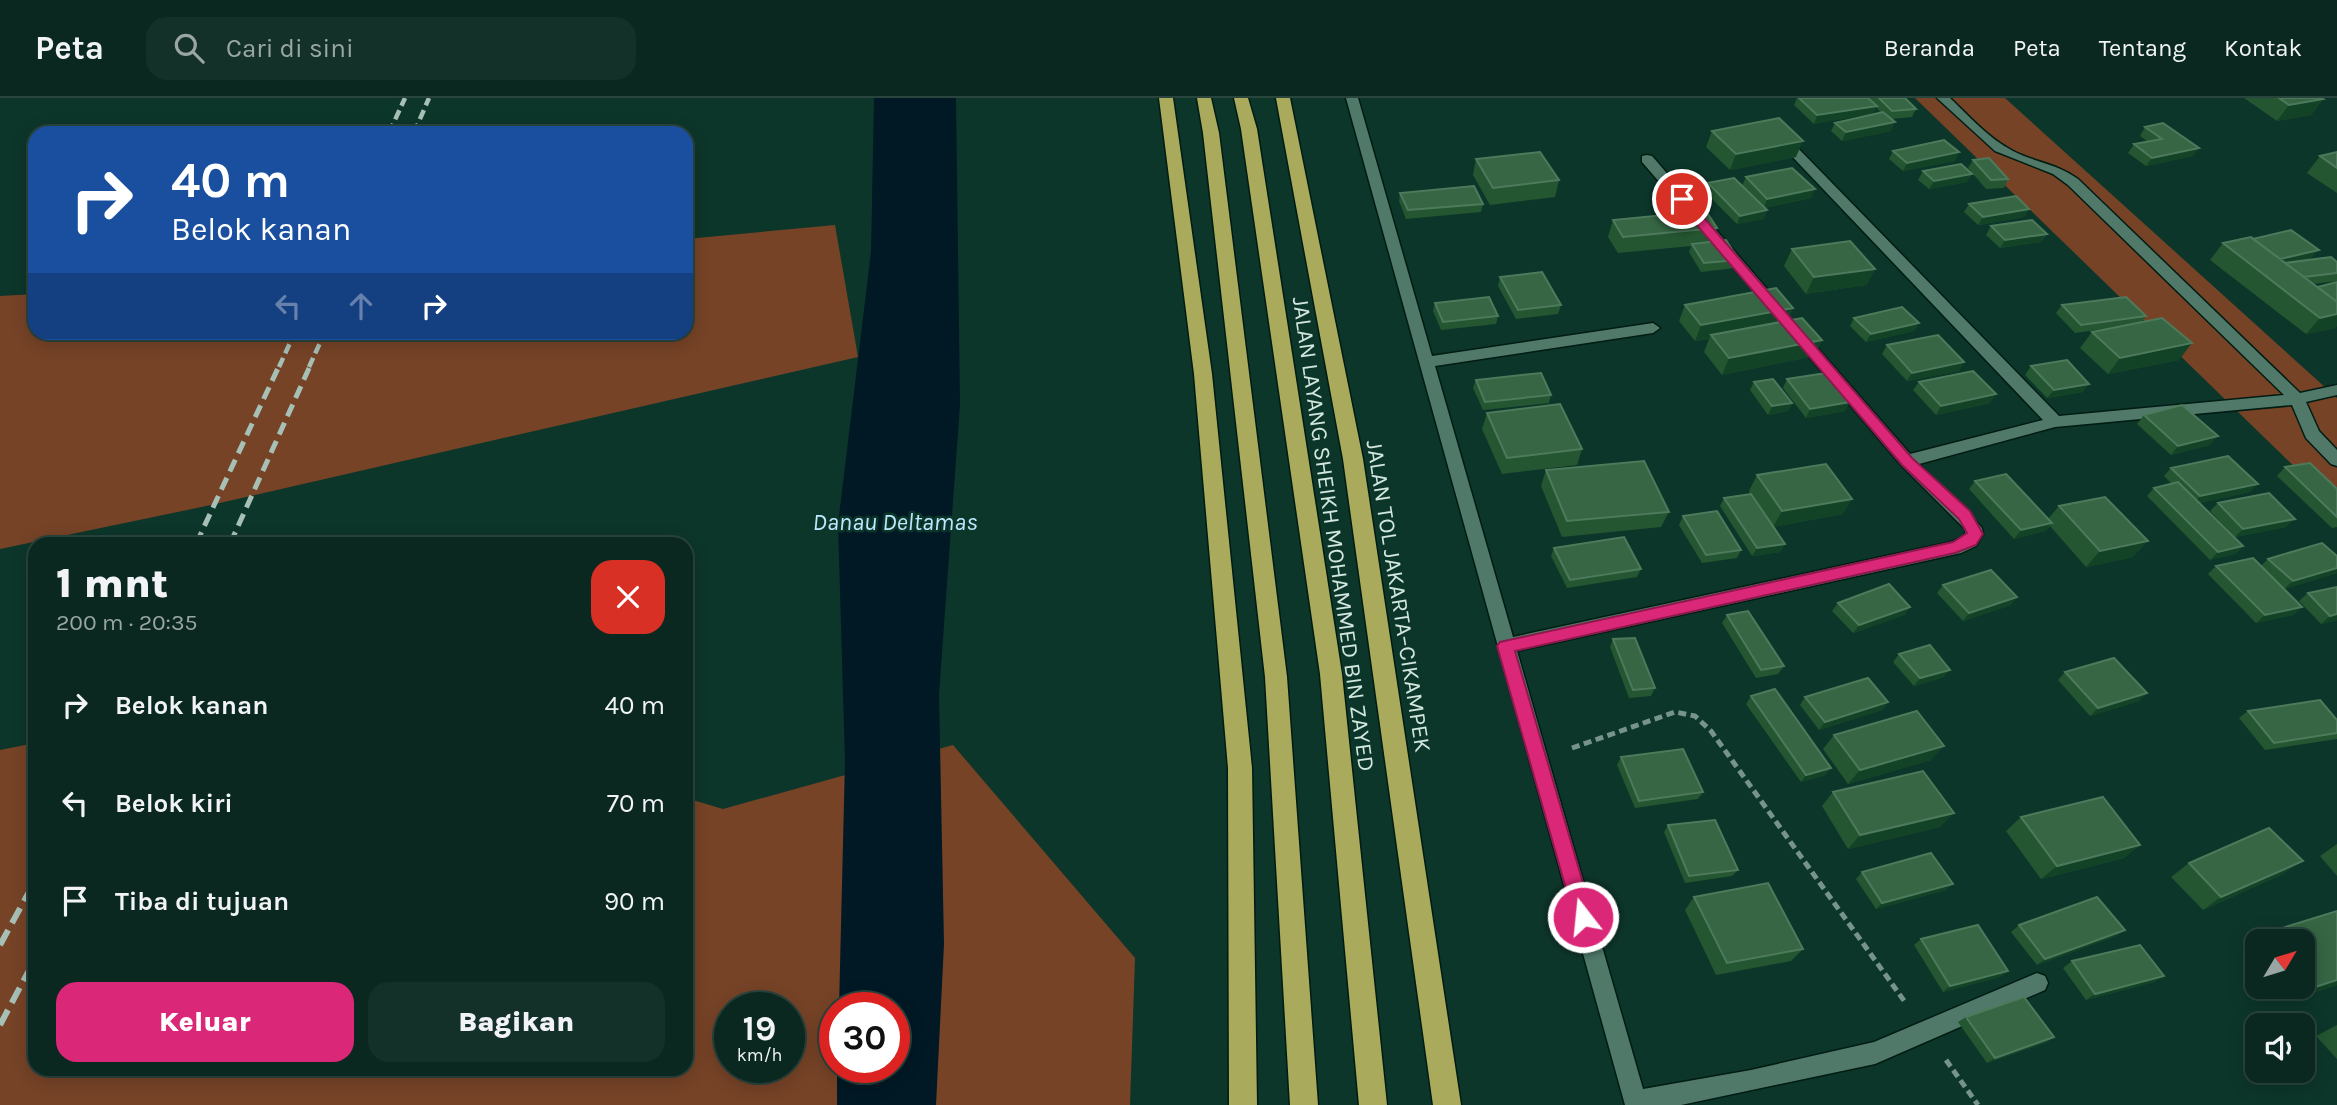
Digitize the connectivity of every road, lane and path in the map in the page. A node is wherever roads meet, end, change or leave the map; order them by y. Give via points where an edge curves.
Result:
1 (1166, 98) edge
2 (1204, 98) edge
3 (1241, 98) edge
4 (1283, 98) edge
5 (1352, 98) edge
6 (1943, 98) edge
7 (1788, 145) edge
8 (1647, 159) dead end
9 (1653, 328) dead end
10 (1426, 362) junction
11 (2337, 390) edge
12 (2297, 399) junction
13 (2055, 422) junction
14 (2337, 460) edge
15 (1907, 461) junction
16 (1506, 646) junction
17 (1539, 759) junction
18 (2037, 982) dead end
19 (1924, 1029) junction
20 (1635, 1103) edge
21 (1243, 1105) edge
22 (1304, 1105) edge
23 (1373, 1105) edge
24 (1447, 1105) edge
25 (1979, 1105) edge

1 - 21 highway via 1203,374 1240,768
2 - 22 highway via 1276,677
3 - 23 highway, JALAN LAYANG SHEIKH MOHAMMED BIN ZAYED via 1331,674
4 - 24 highway, JALAN TOL JAKARTA–CIKAMPEK via 1353,459
5 - 10 street
6 - 12 street via 2008,154 2064,174
7 - 13 street
8 - 15 street
9 - 10 street
10 - 16 street
11 - 12 street
12 - 13 street
12 - 14 street via 2312,434
13 - 15 street
15 - 16 street via 1965,515 1974,528 1970,541 1955,548
16 - 17 street
17 - 19 path via 1675,712 1695,716 1711,731
17 - 20 street
18 - 19 street
19 - 20 street via 1875,1053
19 - 25 path

